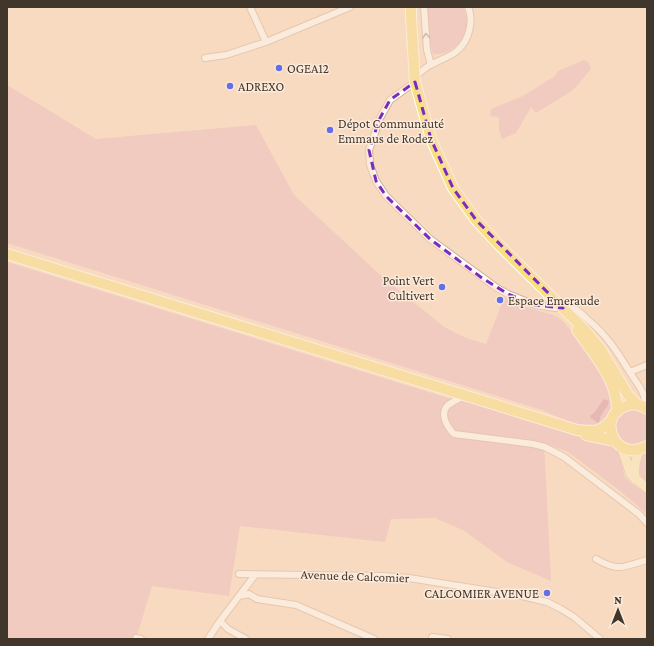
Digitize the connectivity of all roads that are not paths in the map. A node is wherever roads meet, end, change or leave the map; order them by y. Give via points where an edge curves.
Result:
1 (250, 7) edge
2 (350, 7) edge
3 (424, 7) edge
4 (468, 7) edge
5 (410, 10) edge
6 (266, 42) junction
7 (205, 58) dead end
8 (431, 65) junction
9 (415, 79) junction
10 (7, 254) edge
11 (563, 308) junction
12 (647, 365) edge
13 (630, 372) junction
14 (464, 396) junction
15 (643, 407) edge
16 (615, 415) junction
17 (577, 430) junction
18 (618, 444) junction
19 (645, 446) edge
20 (635, 479) junction
21 (647, 488) edge
22 (647, 523) edge
23 (596, 559) dead end
24 (647, 560) edge
25 (239, 574) dead end
26 (255, 575) junction
27 (239, 596) junction
28 (220, 621) junction
29 (432, 637) dead end
30 (208, 639) edge
31 (246, 639) edge
32 (374, 639) edge
33 (448, 639) edge
34 (600, 639) edge

1 - 6 street
2 - 6 street
8 -> 3 street via 427,50
4 - 8 street via 470,28 466,41 458,51
5 - 9 main road
6 - 7 street via 226,55
8 - 9 street
9 - 11 main road via 431,139 453,188 498,245
9 - 11 street via 390,100 380,118 369,150 370,165 376,181 386,196 430,239 487,281 508,294 535,305
10 - 14 main road
11 - 13 street via 574,307 597,326 615,347
11 - 15 main road via 602,351 625,390
11 - 16 main road via 614,388 617,406
12 - 13 street
13 - 15 street via 643,392 646,402
14 - 17 main road
14 - 22 street via 448,405 444,411 445,422 454,434 533,444 555,452 639,514
15 - 16 main road via 627,405
16 - 17 main road via 604,428 596,432
16 - 18 main road via 611,430
17 - 18 main road via 585,435
18 - 19 main road via 629,450
18 - 20 main road via 628,470
19 - 20 main road via 634,467
20 - 21 main road
23 - 24 street via 619,568
25 - 26 street, Avenue de Calcomier
26 - 27 street
26 - 34 street, Avenue de Calcomier via 409,578 522,596 562,609
27 - 28 street
27 - 32 street via 249,594 257,599 296,605
28 - 30 street
28 - 31 street via 228,629
29 - 33 street

